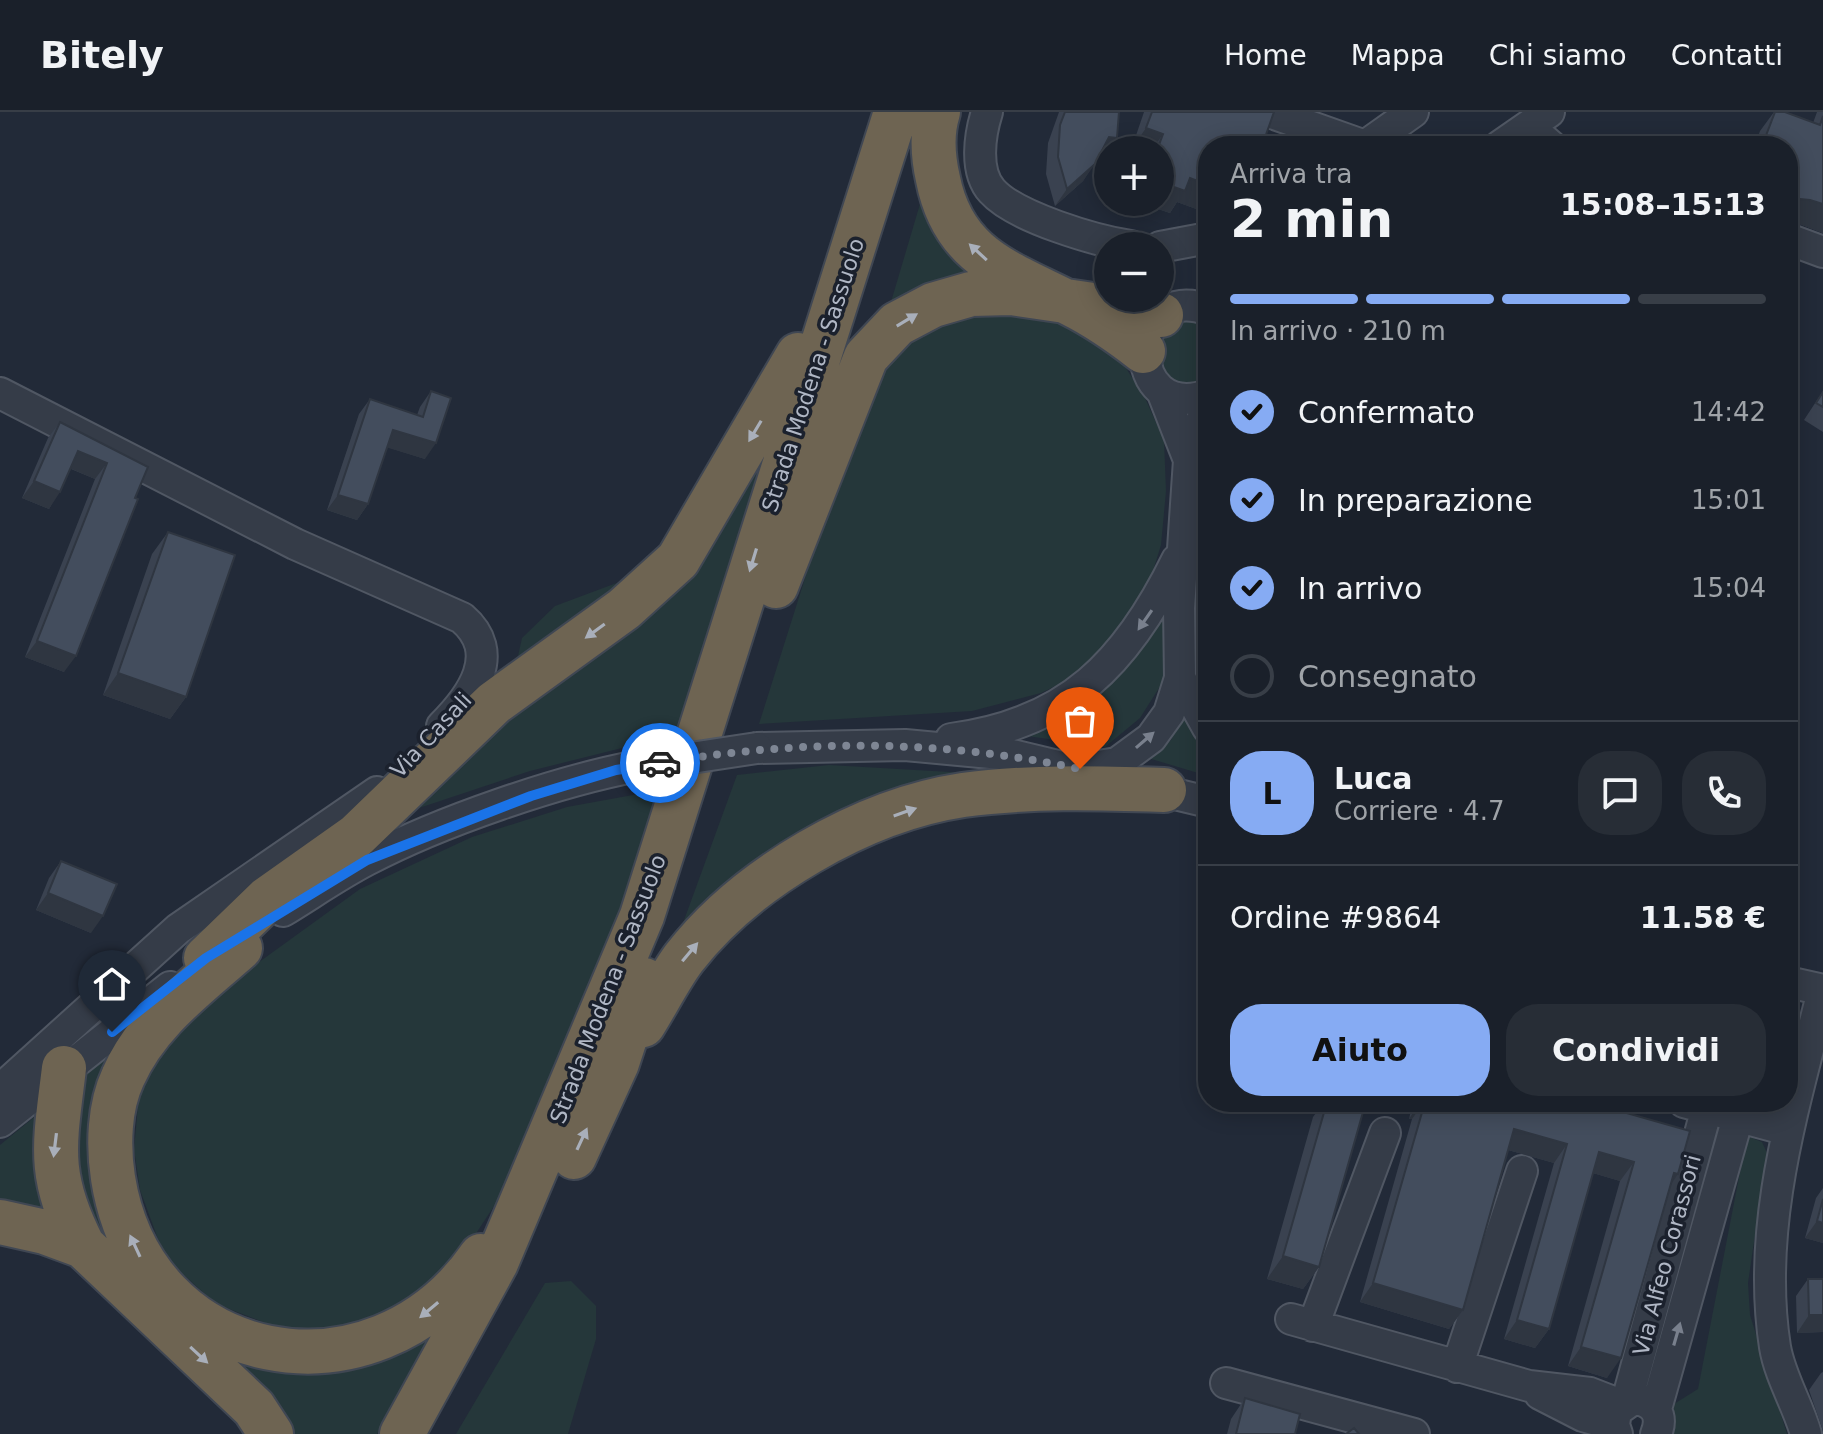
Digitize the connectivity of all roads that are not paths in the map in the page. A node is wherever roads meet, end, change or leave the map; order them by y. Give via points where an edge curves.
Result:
1 (896, 112) edge
2 (923, 112) edge
3 (938, 112) edge
4 (987, 112) edge
5 (1269, 112) edge
6 (1413, 112) edge
7 (1543, 128) edge
8 (1337, 136) edge
9 (1379, 136) edge
10 (1524, 136) edge
11 (866, 211) junction
12 (1094, 239) edge
13 (1198, 240) edge
14 (1798, 243) edge
15 (1174, 244) edge
16 (1823, 252) edge
17 (1070, 303) junction
18 (1198, 308) edge
19 (1152, 333) junction
20 (1162, 391) junction
21 (0, 393) edge
22 (1198, 397) edge
23 (1198, 433) edge
24 (1189, 460) junction
25 (1182, 551) junction
26 (776, 586) junction
27 (1180, 678) junction
28 (1198, 710) edge
29 (905, 745) junction
30 (1080, 769) junction
31 (1164, 790) junction
32 (1198, 799) edge
33 (278, 915) junction
34 (206, 958) junction
35 (1798, 985) edge
36 (1823, 991) edge
37 (617, 1063) junction
38 (64, 1068) junction
39 (0, 1090) edge
40 (1798, 1090) edge
41 (1694, 1112) edge
42 (1720, 1112) edge
43 (1793, 1112) edge
44 (1738, 1117) junction
45 (0, 1122) edge
46 (1788, 1130) junction
47 (1385, 1133) dead end
48 (1522, 1171) dead end
49 (531, 1186) junction
50 (0, 1222) edge
51 (83, 1246) junction
52 (1457, 1367) junction
53 (1226, 1383) dead end
54 (1632, 1418) edge
55 (271, 1434) edge
56 (402, 1434) edge
57 (433, 1434) edge
58 (1414, 1434) edge
59 (1806, 1434) edge

1 - 11 highway, Strada Modena - Sassuolo
2 - 26 highway, Strada Modena - Sassuolo
17 -> 3 highway via 999,270 962,236 940,193 934,125
4 - 12 street via 979,144 991,190 1046,221
5 - 8 street
6 - 9 street
7 - 10 street
11 -> 34 highway via 789,375 678,560 624,609 494,703 356,836 267,899
11 -> 49 highway, Strada Modena - Sassuolo via 642,916
13 - 15 street
14 - 16 street
17 - 19 highway via 1114,328
26 -> 17 highway via 866,357 897,324 933,305 971,294 1011,293
18 - 19 street via 1187,306
19 - 20 street via 1145,366
20 - 22 street via 1186,399
20 - 24 street
21 - 39 street, Via Casali via 295,544 462,618 476,633 482,654 474,691 368,800 178,929
23 - 24 street
24 - 25 street
25 - 27 street
25 -> 29 street via 1153,609 1096,680 1015,724
26 - 37 highway, Strada Modena - Sassuolo
27 - 28 street
30 -> 27 street via 1117,763 1151,738 1169,713
29 - 30 street via 1012,755
29 - 33 street, bridge via 757,748 638,766 455,823 367,860
30 - 31 street
31 - 32 street
37 -> 31 highway via 684,958 725,912 774,872 835,838 959,796 1029,789
33 - 34 street
49 -> 33 highway via 458,1285 420,1318 369,1344 317,1353 227,1337 168,1292 141,1260 118,1210 108,1146 121,1079 148,1032
34 - 38 street
35 - 36 street
36 - 40 street
57 -> 37 highway, Strada Modena - Sassuolo via 520,1273
38 - 45 street
38 -> 51 highway via 53,1160 66,1213
41 - 54 street, Via Alfeo Corassori
42 - 44 street
43 - 46 street
44 - 46 street
54 -> 44 street, Via Alfeo Corassori
46 - 59 street via 1768,1279 1776,1351
47 - 52 street via 1302,1322
48 - 52 street
49 - 56 highway, Strada Modena - Sassuolo via 496,1263
50 - 51 highway
51 -> 55 highway via 254,1408
52 - 54 street via 1529,1386 1583,1416
53 - 58 street

